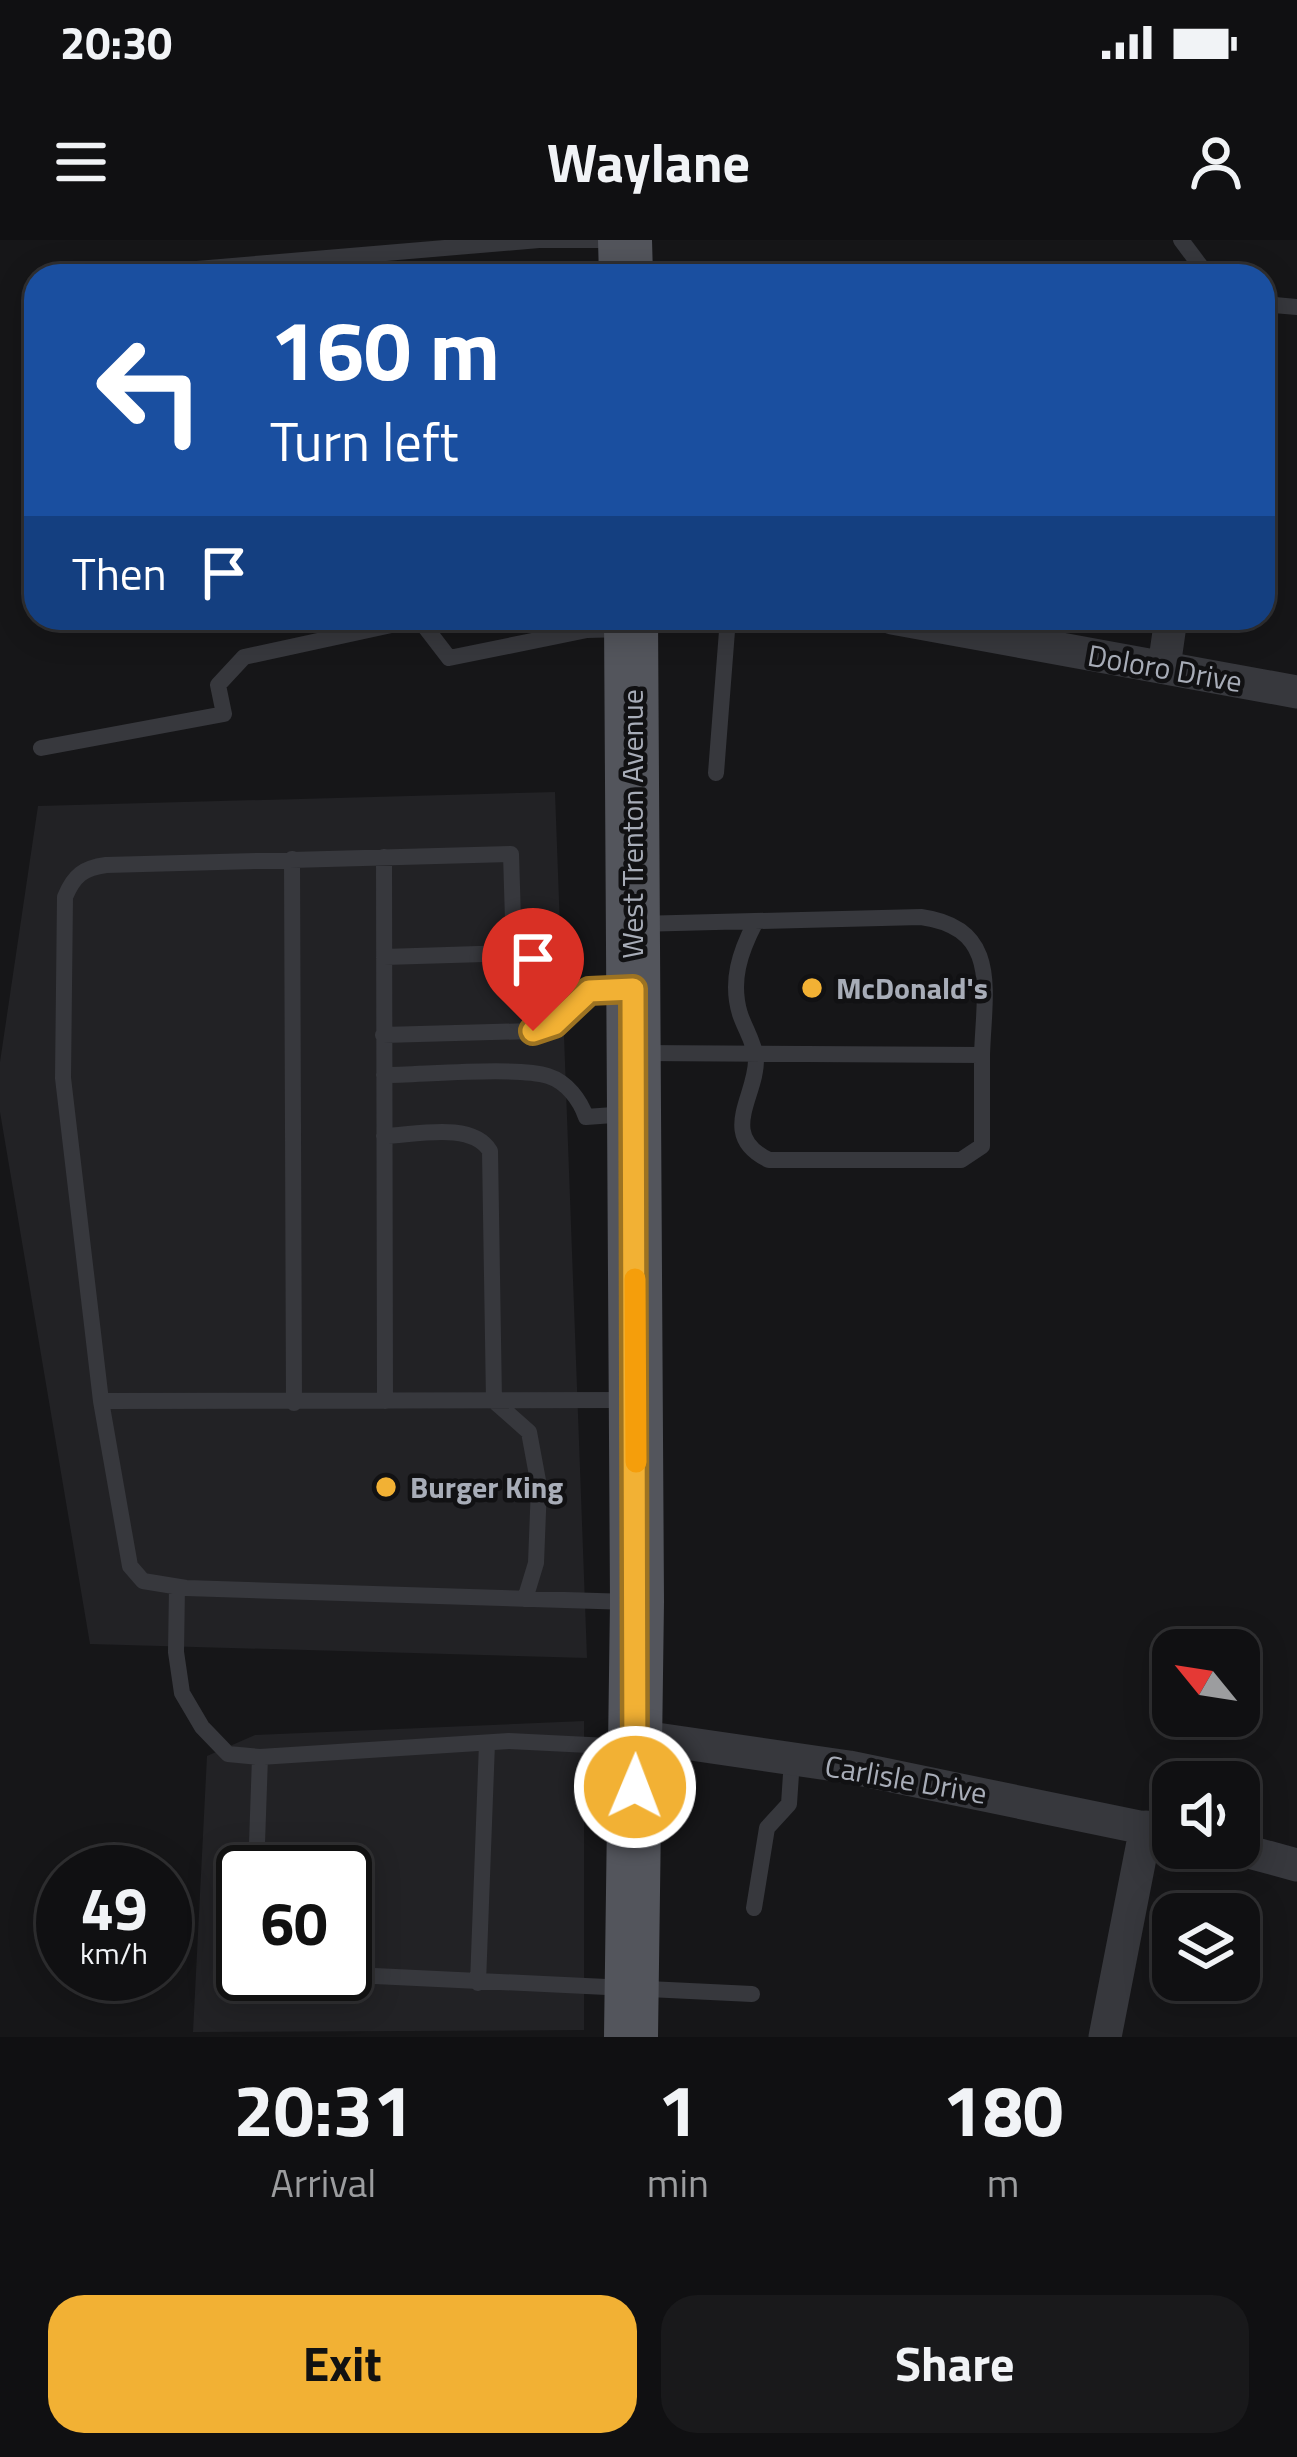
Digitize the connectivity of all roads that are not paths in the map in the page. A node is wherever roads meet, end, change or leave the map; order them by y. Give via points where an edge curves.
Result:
1 (625, 240) edge
2 (1180, 240) edge
3 (464, 243) edge
4 (246, 264) edge
5 (1199, 264) edge
6 (366, 630) edge
7 (426, 630) edge
8 (587, 630) edge
9 (631, 630) edge
10 (727, 630) edge
11 (957, 630) edge
12 (1082, 630) edge
13 (1169, 630) edge
14 (1077, 652) junction
15 (1164, 668) junction
16 (1297, 692) edge
17 (41, 748) dead end
18 (716, 773) dead end
19 (384, 857) junction
20 (292, 859) junction
21 (755, 923) junction
22 (633, 924) junction
23 (384, 957) junction
24 (633, 989) junction
25 (383, 1035) junction
26 (633, 1052) junction
27 (756, 1054) junction
28 (982, 1054) junction
29 (383, 1076) junction
30 (634, 1113) junction
31 (384, 1136) junction
32 (494, 1400) junction
33 (636, 1400) junction
34 (101, 1401) junction
35 (385, 1401) junction
36 (294, 1403) junction
37 (177, 1587) junction
38 (525, 1599) junction
39 (637, 1602) junction
40 (636, 1741) junction
41 (487, 1743) junction
42 (260, 1757) junction
43 (792, 1759) junction
44 (1152, 1829) edge
45 (257, 1845) edge
46 (1260, 1855) edge
47 (1152, 1857) edge
48 (1297, 1865) edge
49 (754, 1908) dead end
50 (372, 1976) edge
51 (478, 1983) junction
52 (752, 1994) dead end
53 (632, 2014) edge
54 (1105, 2037) edge

1 - 3 lane
2 - 5 lane
3 - 4 lane
6 - 17 lane via 244,656 218,686 224,714
7 - 8 lane via 448,658
9 - 22 main road, West Trenton Avenue
10 - 18 lane
11 - 14 street, Doloro Drive
12 - 14 street
13 - 15 street
14 - 15 street, Doloro Drive
15 - 16 street, Doloro Drive
19 - 20 lane
19 - 23 lane
19 - 23 lane via 511,854 514,953
20 - 34 lane via 90,867 65,897 63,1078
20 - 36 lane
21 - 22 lane
21 - 27 lane via 740,952 736,987
21 - 28 lane via 921,916 962,928 982,962
22 - 24 main road, West Trenton Avenue
23 - 25 lane
24 - 25 lane via 589,991 554,1024 533,1031
24 - 26 main road, West Trenton Avenue
25 - 29 lane
26 - 27 lane
26 - 30 main road, West Trenton Avenue
27 - 28 lane
27 - 28 lane via 742,1116 745,1139 769,1160 961,1160 982,1146
29 - 30 lane via 528,1073 558,1081 586,1117
29 - 31 lane
30 - 33 main road, West Trenton Avenue
31 - 32 lane via 462,1133 490,1151
31 - 35 lane
32 - 33 lane
32 - 35 lane
32 - 38 lane via 530,1432 539,1486 536,1563
33 - 39 main road, West Trenton Avenue
34 - 36 lane
34 - 37 lane via 130,1566 143,1581
35 - 36 lane
37 - 38 lane
37 - 42 lane via 182,1693 228,1754
38 - 39 lane
39 - 40 main road, West Trenton Avenue
40 - 41 lane
40 - 43 street, Carlisle Drive
40 - 53 main road, West Trenton Avenue
41 - 42 lane
41 - 51 lane
42 - 45 lane
43 - 44 street, Carlisle Drive
43 - 49 lane via 789,1804 767,1828
46 - 48 street
47 - 54 street
50 - 51 lane
51 - 53 lane
52 - 53 lane

